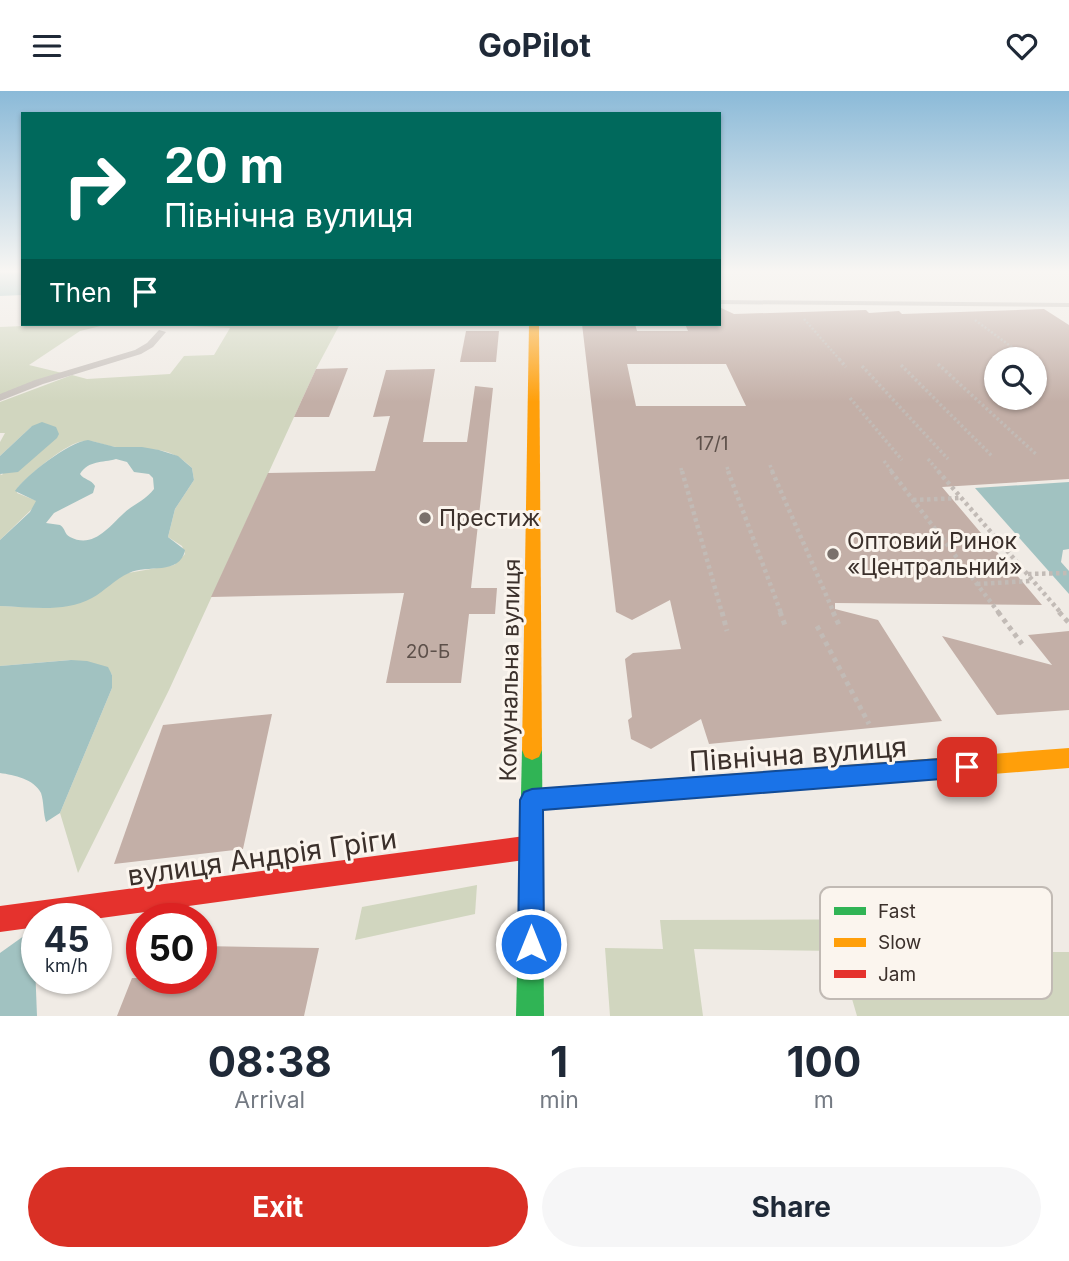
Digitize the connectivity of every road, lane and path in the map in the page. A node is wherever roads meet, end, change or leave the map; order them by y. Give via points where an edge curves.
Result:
1 (801, 315) edge
2 (967, 315) edge
3 (534, 326) edge
4 (162, 332) dead end
5 (1011, 347) edge
6 (938, 364) dead end
7 (901, 365) dead end
8 (862, 366) dead end
9 (846, 367) dead end
10 (0, 398) edge
11 (850, 398) dead end
12 (1038, 455) dead end
13 (993, 457) dead end
14 (928, 459) dead end
15 (948, 459) dead end
16 (902, 460) dead end
17 (884, 461) dead end
18 (770, 465) dead end
19 (727, 467) dead end
20 (681, 468) dead end
21 (961, 498) junction
22 (913, 500) junction
23 (1069, 573) edge
24 (1027, 574) junction
25 (1032, 580) junction
26 (977, 584) junction
27 (1069, 624) edge
28 (839, 625) dead end
29 (817, 627) dead end
30 (786, 628) dead end
31 (727, 631) dead end
32 (1023, 644) dead end
33 (869, 724) dead end
34 (1069, 758) edge
35 (532, 800) junction
36 (532, 847) junction
37 (0, 919) edge
38 (530, 1016) edge

1 - 9 path
2 - 5 path
3 - 35 main road, Комунальна вулиця
4 - 10 lane via 138,352
6 - 12 path
7 - 13 path
8 - 15 path
11 - 16 path
14 - 21 path
17 - 22 path
18 - 28 path
19 - 30 path
20 - 31 path
21 - 22 path
21 - 24 path
22 - 26 path
23 - 24 path
24 - 25 path
25 - 26 path
25 - 27 path
26 - 32 path
29 - 33 path
34 - 35 main road, Північна вулиця
35 - 36 main road, Комунальна вулиця
36 - 37 main road, вулиця Андрія Гріги
36 - 38 main road, Комунальна вулиця

